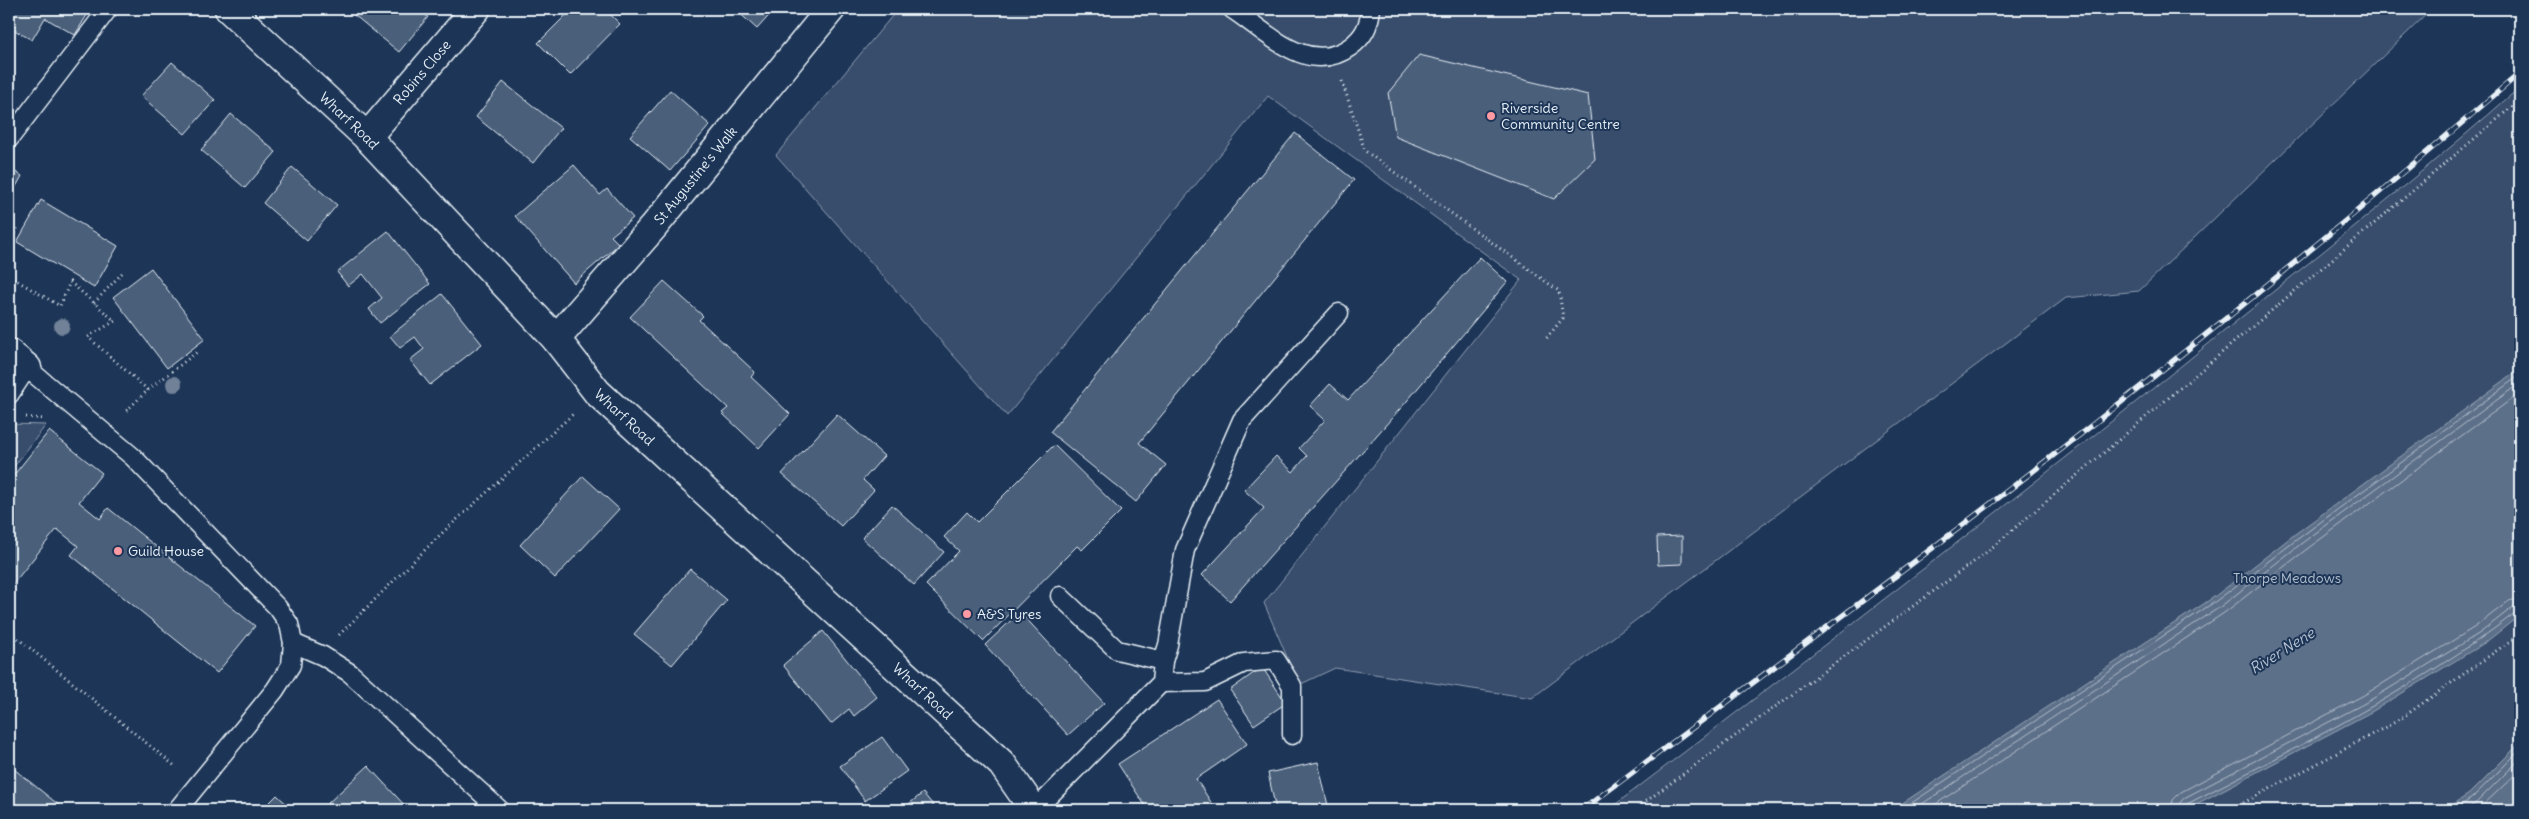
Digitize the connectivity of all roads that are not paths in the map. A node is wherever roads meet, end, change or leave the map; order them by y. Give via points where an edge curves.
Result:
1 (108, 9) edge
2 (229, 9) edge
3 (476, 9) edge
4 (831, 9) edge
5 (1232, 9) edge
6 (1371, 9) edge
7 (367, 137) junction
8 (9, 139) edge
9 (1339, 314) dead end
10 (556, 339) junction
11 (18, 360) edge
12 (9, 395) edge
13 (1060, 596) dead end
14 (293, 643) junction
15 (1163, 661) junction
16 (1161, 683) junction
17 (1292, 735) dead end
18 (176, 810) edge
19 (500, 810) edge
20 (1034, 810) edge

1 - 8 lane
2 - 7 street, Wharf Road
3 - 7 street, Robins Close
4 - 10 street, St Augustine's Walk via 661,217
5 - 6 lane via 1301,56 1318,58 1334,56 1360,40 1370,23
7 - 10 street, Wharf Road
9 - 15 lane via 1242,420 1184,550
10 - 20 street, Wharf Road via 597,392 1002,764
11 - 12 lane
11 - 14 lane via 133,457 278,608 288,624
13 - 15 lane via 1117,650
14 - 18 lane via 291,664 275,690
14 - 19 lane via 350,673
15 - 16 lane
16 - 17 lane via 1205,682 1244,663 1276,660 1292,686
16 - 20 lane

